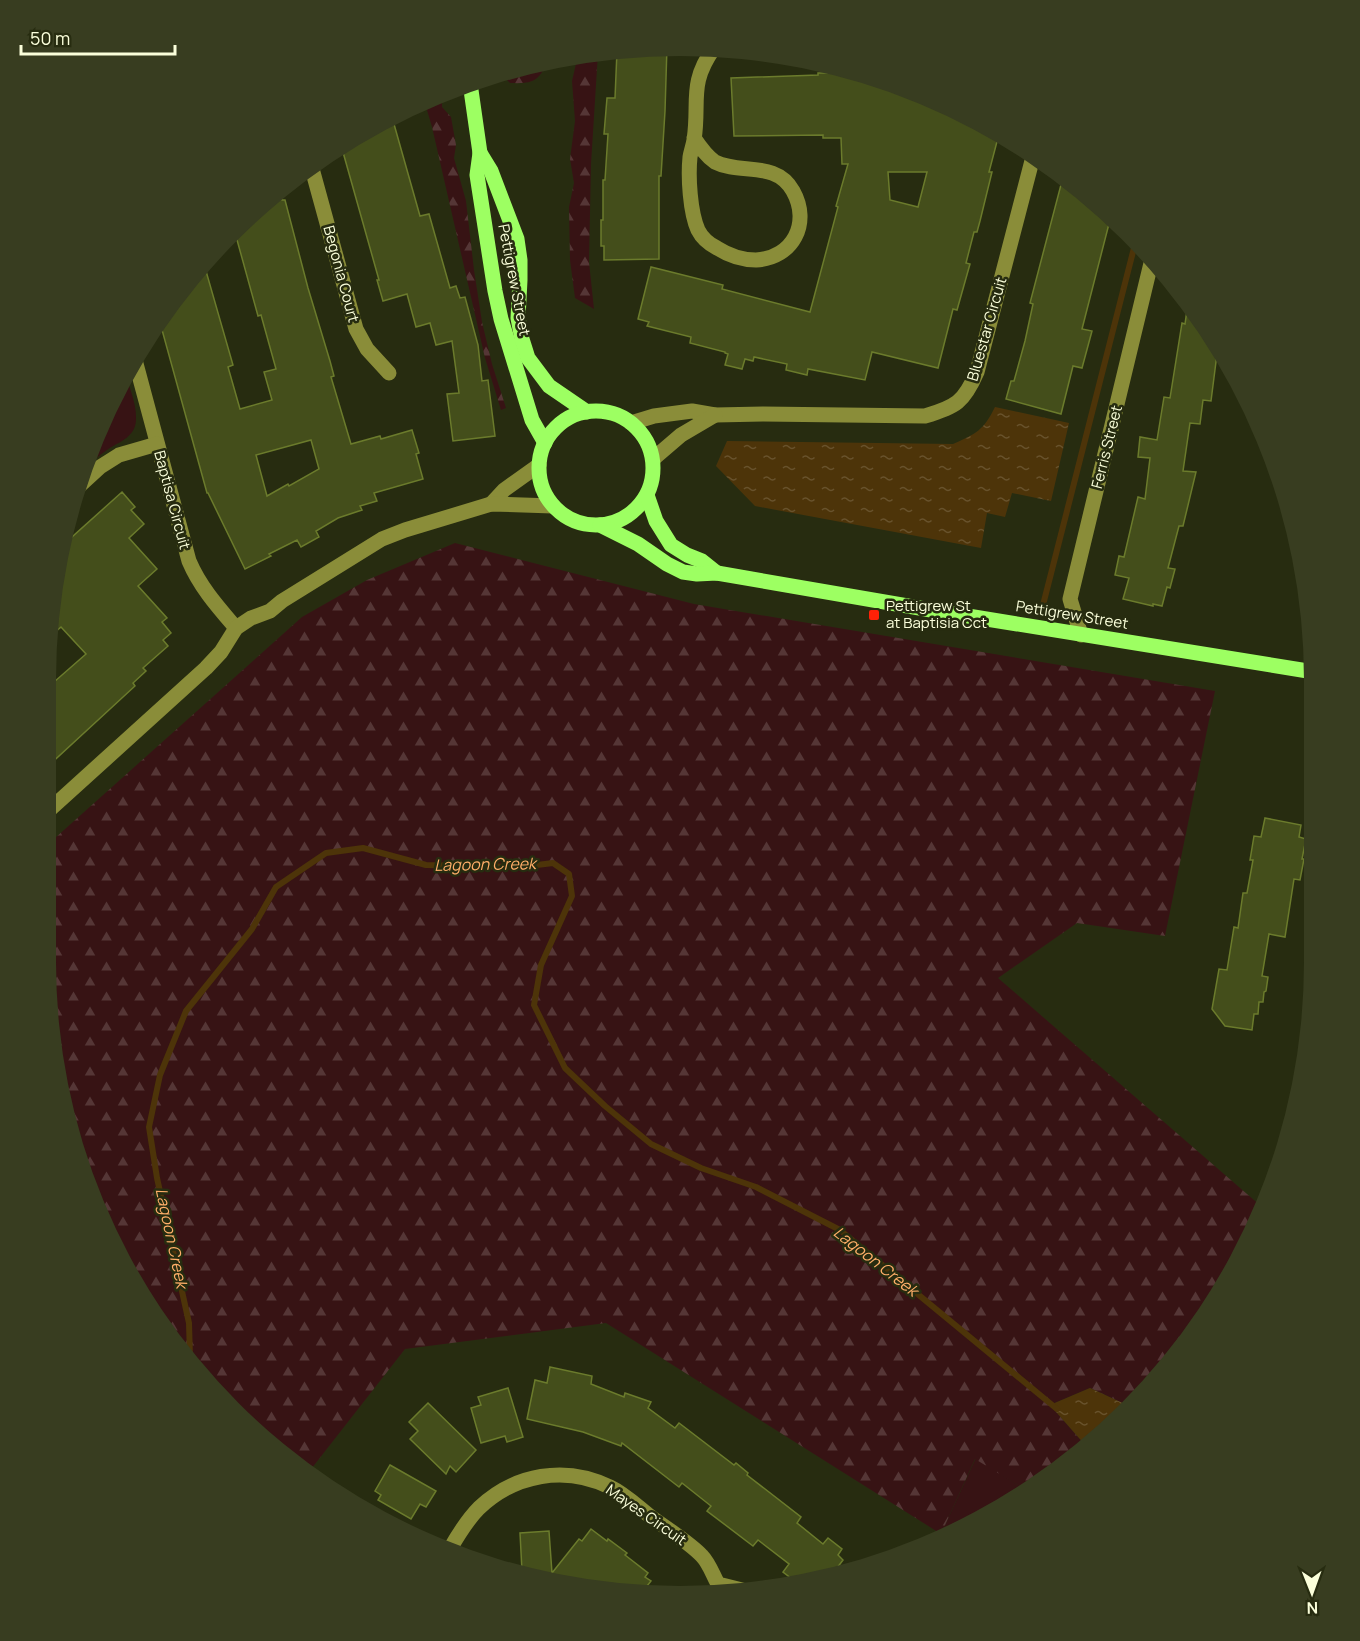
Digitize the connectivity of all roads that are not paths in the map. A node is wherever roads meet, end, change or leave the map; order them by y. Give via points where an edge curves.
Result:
1 (709, 57) edge
2 (471, 92) edge
3 (694, 138) junction
4 (480, 153) junction
5 (1031, 164) edge
6 (314, 175) edge
7 (1150, 268) edge
8 (138, 370) edge
9 (389, 373) dead end
10 (586, 412) junction
11 (716, 415) junction
12 (631, 423) junction
13 (545, 443) junction
14 (157, 444) junction
15 (653, 459) junction
16 (539, 465) junction
17 (90, 476) edge
18 (647, 495) junction
19 (491, 504) junction
20 (553, 506) junction
21 (600, 525) junction
22 (717, 573) junction
23 (236, 628) junction
24 (1081, 635) junction
25 (1304, 670) edge
26 (55, 805) edge
27 (454, 1543) edge
28 (714, 1584) edge

1 - 3 street via 696,89
2 - 4 main road, Pettigrew Street
3 - 3 street via 714,161 728,167 768,171 792,189 801,214 800,228 784,250 755,260 723,252 707,242 698,230 692,204 690,158
4 - 10 main road, Pettigrew Street via 517,239 518,318 528,358 549,386
4 - 13 main road, Pettigrew Street via 477,175 501,319 532,420
5 - 11 street, Bluestar Circuit via 977,372 969,392 957,403 925,416
6 - 9 street, Begonia Court via 357,329 367,349
7 - 24 street, Ferris Street via 1070,599
8 - 14 street, Baptisa Circuit
10 - 12 main road via 602,411
10 - 13 main road via 555,428
11 - 12 street, Bluestar Circuit via 692,411
11 - 15 street, Bluestar Circuit via 681,435
12 - 15 main road via 642,433
13 - 16 main road
14 - 17 street via 119,455
14 - 23 street, Baptisa Circuit via 196,578
15 - 18 main road
16 - 19 street
16 - 20 main road via 542,487
18 - 21 main road via 627,516
18 - 22 main road, Pettigrew Street via 656,521 671,545
19 - 20 street
19 - 23 street via 382,539 270,611
20 - 21 main road via 582,524
21 - 22 main road, Pettigrew Street via 683,572
22 - 24 main road, Pettigrew Street
23 - 26 street via 206,668
24 - 25 main road, Pettigrew Street
27 - 28 street, Mayes Circuit via 478,1509 499,1492 522,1480 569,1474 612,1488 702,1555

